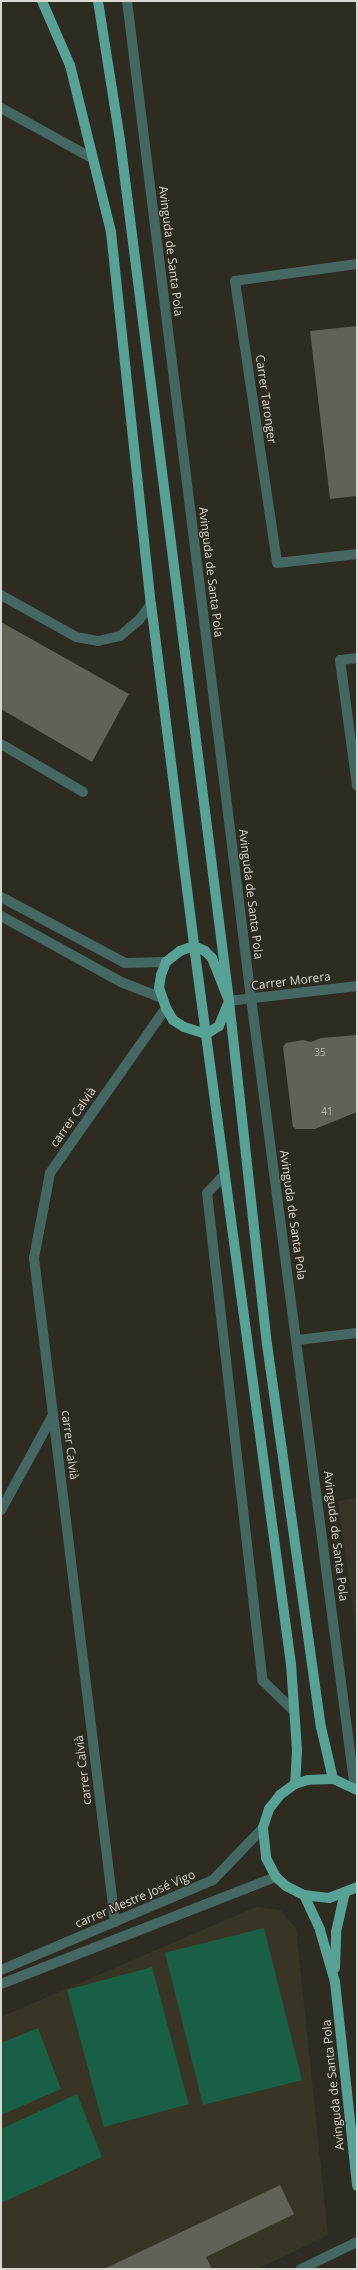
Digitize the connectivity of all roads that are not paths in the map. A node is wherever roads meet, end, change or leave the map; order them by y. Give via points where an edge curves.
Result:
1 (42, 1) edge
2 (98, 1) edge
3 (127, 1) edge
4 (1, 108) edge
5 (92, 158) junction
6 (357, 264) edge
7 (357, 554) edge
8 (1, 595) edge
9 (151, 604) junction
10 (357, 658) edge
11 (1, 744) edge
12 (357, 786) edge
13 (83, 792) dead end
14 (1, 897) edge
15 (1, 916) edge
16 (194, 946) junction
17 (166, 962) junction
18 (357, 986) edge
19 (162, 998) junction
20 (251, 998) junction
21 (229, 1001) junction
22 (166, 1008) junction
23 (206, 1034) junction
24 (225, 1174) junction
25 (357, 1333) edge
26 (298, 1340) junction
27 (53, 1415) junction
28 (1, 1510) edge
29 (294, 1711) junction
30 (333, 1779) junction
31 (295, 1784) junction
32 (356, 1790) edge
33 (263, 1828) junction
34 (276, 1877) junction
35 (357, 1887) edge
36 (345, 1892) junction
37 (304, 1895) junction
38 (115, 1922) junction
39 (1, 1970) edge
40 (335, 1982) junction
41 (1, 1984) edge
42 (357, 2186) edge
43 (357, 2242) edge
44 (301, 2269) edge

1 - 5 main road via 70,65
2 - 21 main road via 120,140
3 - 20 street, Avinguda de Santa Pola
4 - 5 street
5 - 9 main road via 111,232
6 - 7 street, Carrer Taronger via 235,281 277,563
8 - 9 street via 76,637 98,641 120,636 139,620
9 - 16 main road
10 - 12 street via 340,660
11 - 13 street
14 - 17 street via 125,963
15 - 19 street via 121,982
16 - 17 main road via 180,950
16 - 21 main road via 212,958
16 - 23 main road
17 - 19 main road via 161,975
18 - 20 street, Carrer Morera
19 - 22 main road
20 - 21 street, Carrer Morera
20 - 26 street, Avinguda de Santa Pola
21 - 23 main road via 219,1026
21 - 30 main road via 267,1344 321,1727
22 - 23 main road via 173,1020 184,1027
22 - 27 street, carrer Calvià via 50,1173 34,1258
23 - 24 main road
24 - 29 main road via 291,1664
24 - 29 street via 207,1193 263,1681
25 - 26 street
26 - 32 street, Avinguda de Santa Pola
27 - 28 street
27 - 38 street, carrer Calvià
29 - 31 main road
30 - 31 main road via 308,1780
30 - 32 main road
31 - 33 main road via 276,1800
33 - 34 main road via 266,1858
33 - 38 street, carrer Mestre José Vigo via 213,1880
34 - 37 main road
34 - 41 street
35 - 36 main road
36 - 37 main road via 329,1898
36 - 40 main road, Avinguda de Santa Pola via 336,1932
37 - 40 main road, Avinguda de Santa Pola via 320,1930
38 - 39 street, carrer Mestre José Vigo
40 - 42 main road, Avinguda de Santa Pola
43 - 44 street

